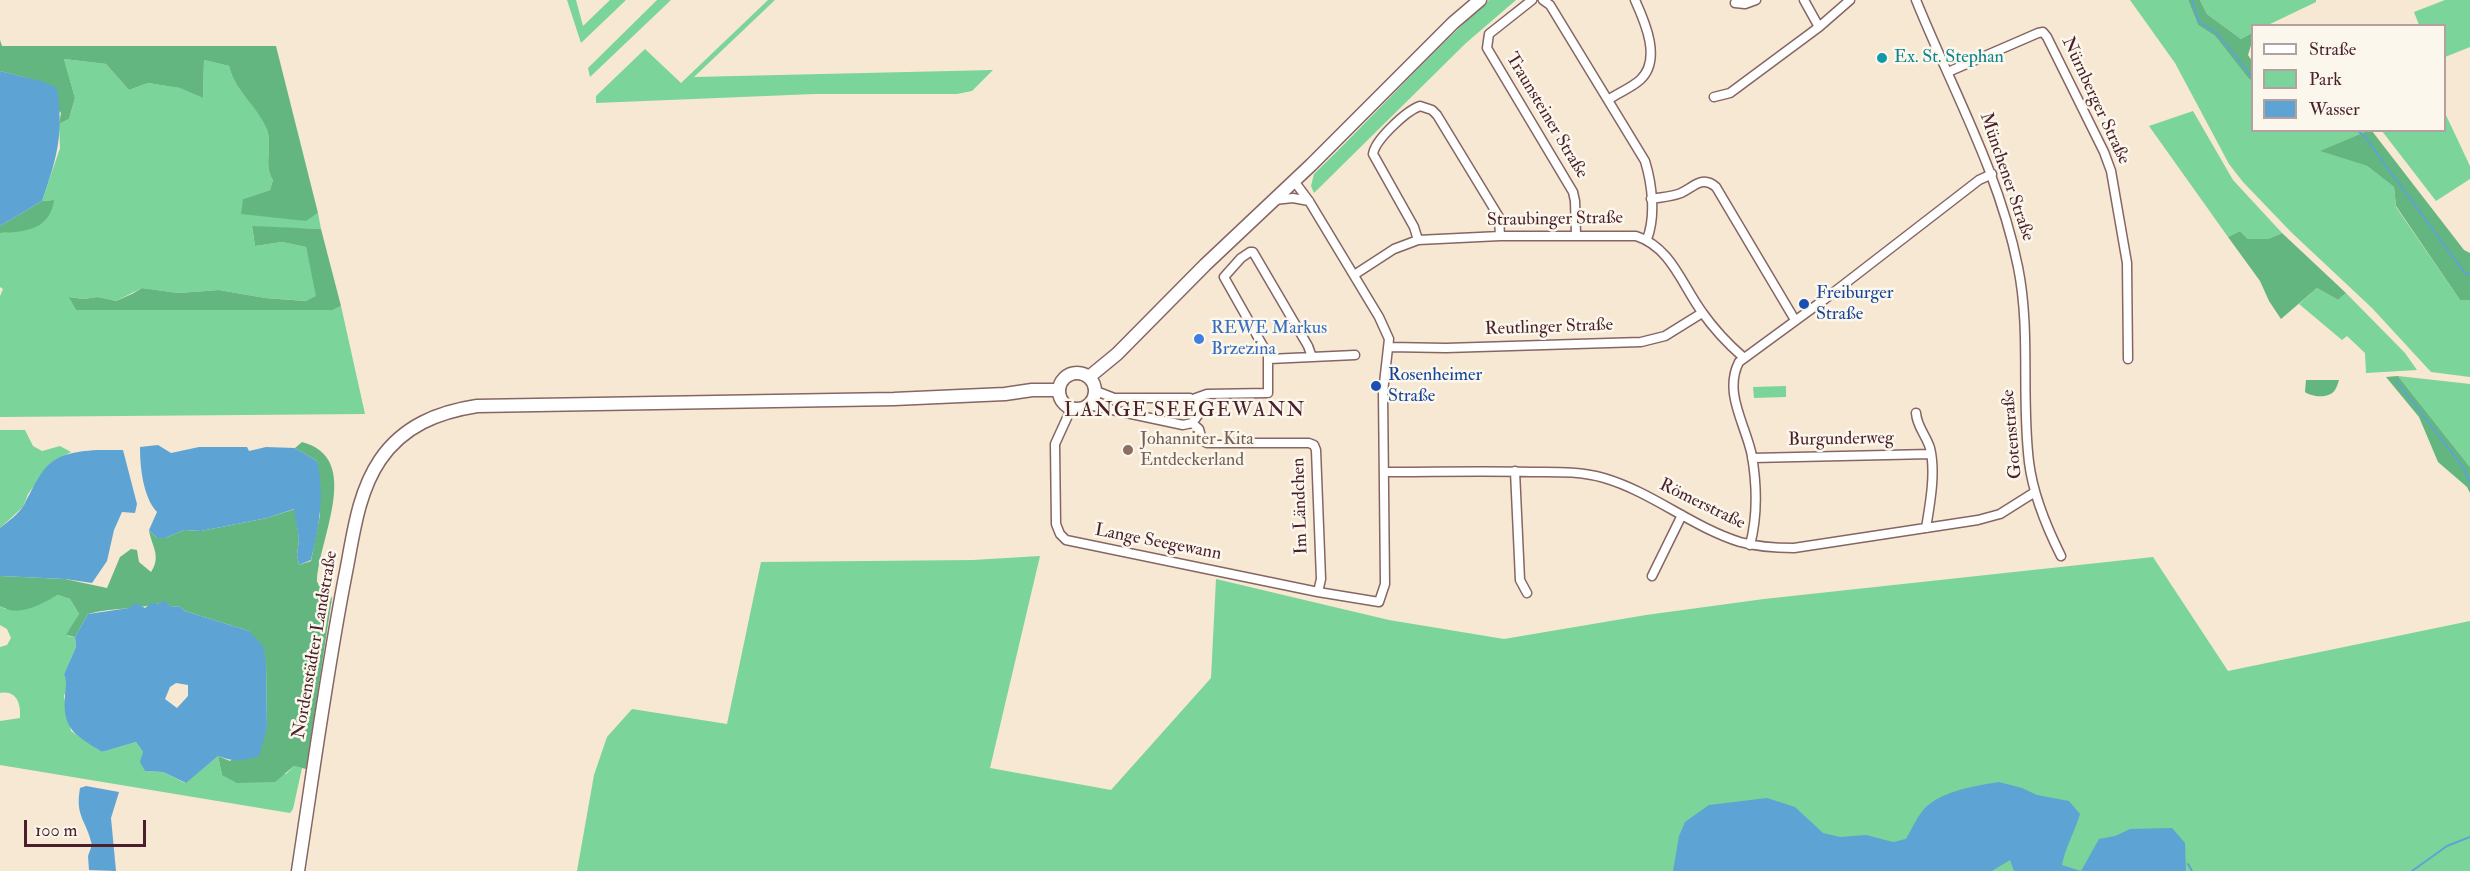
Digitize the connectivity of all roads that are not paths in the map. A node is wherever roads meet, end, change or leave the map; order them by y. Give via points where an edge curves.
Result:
1 (1480, 0) edge
2 (1532, 0) edge
3 (1543, 0) edge
4 (1635, 0) edge
5 (1756, 0) edge
6 (1804, 0) edge
7 (1850, 0) edge
8 (1916, 0) edge
9 (1736, 3) dead end
10 (1819, 27) junction
11 (1948, 72) junction
12 (1714, 97) dead end
13 (1608, 100) junction
14 (1992, 174) junction
15 (1294, 181) junction
16 (1651, 199) junction
17 (1272, 201) junction
18 (1309, 201) junction
19 (1576, 235) junction
20 (1500, 237) junction
21 (1647, 239) junction
22 (1418, 240) junction
23 (1353, 275) junction
24 (1702, 313) junction
25 (1795, 320) junction
26 (1389, 347) junction
27 (1355, 355) dead end
28 (1311, 357) junction
29 (1743, 357) junction
30 (1269, 359) junction
31 (2128, 359) dead end
32 (2025, 375) joint
33 (1089, 377) junction
34 (1059, 390) junction
35 (1096, 391) junction
36 (1193, 399) junction
37 (1089, 405) junction
38 (1071, 408) junction
39 (1916, 413) dead end
40 (1192, 423) junction
41 (1931, 454) junction
42 (1752, 458) junction
43 (1515, 471) junction
44 (1385, 472) junction
45 (2035, 492) junction
46 (1682, 515) junction
47 (1926, 528) junction
48 (1750, 545) junction
49 (2061, 556) dead end
50 (1652, 576) dead end
51 (1318, 592) junction
52 (1527, 593) dead end
53 (298, 871) edge

1 - 15 main road
2 - 19 street, Traunsteiner Straße via 1489,34 1487,48 1573,192
3 - 13 street via 1550,4
4 - 13 street via 1649,40 1648,68 1637,82
5 - 9 street
6 - 10 street
7 - 10 street
8 - 11 street, Münchener Straße
10 - 12 street via 1730,93
11 - 14 street, Münchener Straße
11 - 31 street, Nürnberger Straße via 2038,33 2047,37 2111,171 2127,263
13 - 16 street via 1645,161
14 - 25 street
14 - 32 street, Münchener Straße via 2019,268
15 - 17 main road
15 - 18 street
16 - 21 street via 1652,228
16 - 25 street via 1681,193 1700,182 1712,183
17 - 18 street
17 - 33 main road
18 - 23 street
19 - 20 street, Straubinger Straße
19 - 21 street, Straubinger Straße via 1624,234
20 - 22 street, Straubinger Straße
20 - 22 street via 1498,217 1437,115 1420,106 1408,112 1377,143 1373,154
21 - 24 street, Straubinger Straße via 1664,252
22 - 23 street, Straubinger Straße via 1394,249
23 - 26 street via 1384,326
24 - 26 street, Reutlinger Straße via 1665,336 1641,342
24 - 29 street, Straubinger Straße
25 - 29 street
26 - 44 street via 1383,392
27 - 28 street
28 - 30 street
28 - 30 street via 1252,252 1240,258 1224,280
29 - 42 street via 1734,375 1735,402
30 - 36 street via 1268,393 1207,394
32 - 45 street, Gotenstraße via 2029,464
33 - 34 main road via 1079,373 1068,375
33 - 35 main road
34 - 38 main road via 1062,401
34 - 53 main road, Nordenstädter Landstraße via 905,398 477,406 430,418 400,438 381,459 371,475 356,523
35 - 36 street via 1114,398
35 - 37 main road
36 - 40 street via 1199,410
37 - 38 main road via 1080,410
37 - 40 street via 1183,425
38 - 51 street, Lange Seegewann via 1054,444 1056,524 1063,538
39 - 41 street
40 - 51 street, Im Ländchen via 1207,443 1314,445 1321,579
41 - 42 street, Burgunderweg
41 - 47 street
42 - 48 street via 1756,489
43 - 44 street, Römerstraße
43 - 46 street, Römerstraße via 1575,472 1603,477
43 - 52 street via 1520,580
44 - 51 street, Lange Seegewann via 1384,595 1379,602
45 - 47 street, Römerstraße via 2000,514
45 - 49 street, Gotenstraße
46 - 48 street, Römerstraße
46 - 50 street
47 - 48 street, Römerstraße via 1794,548

